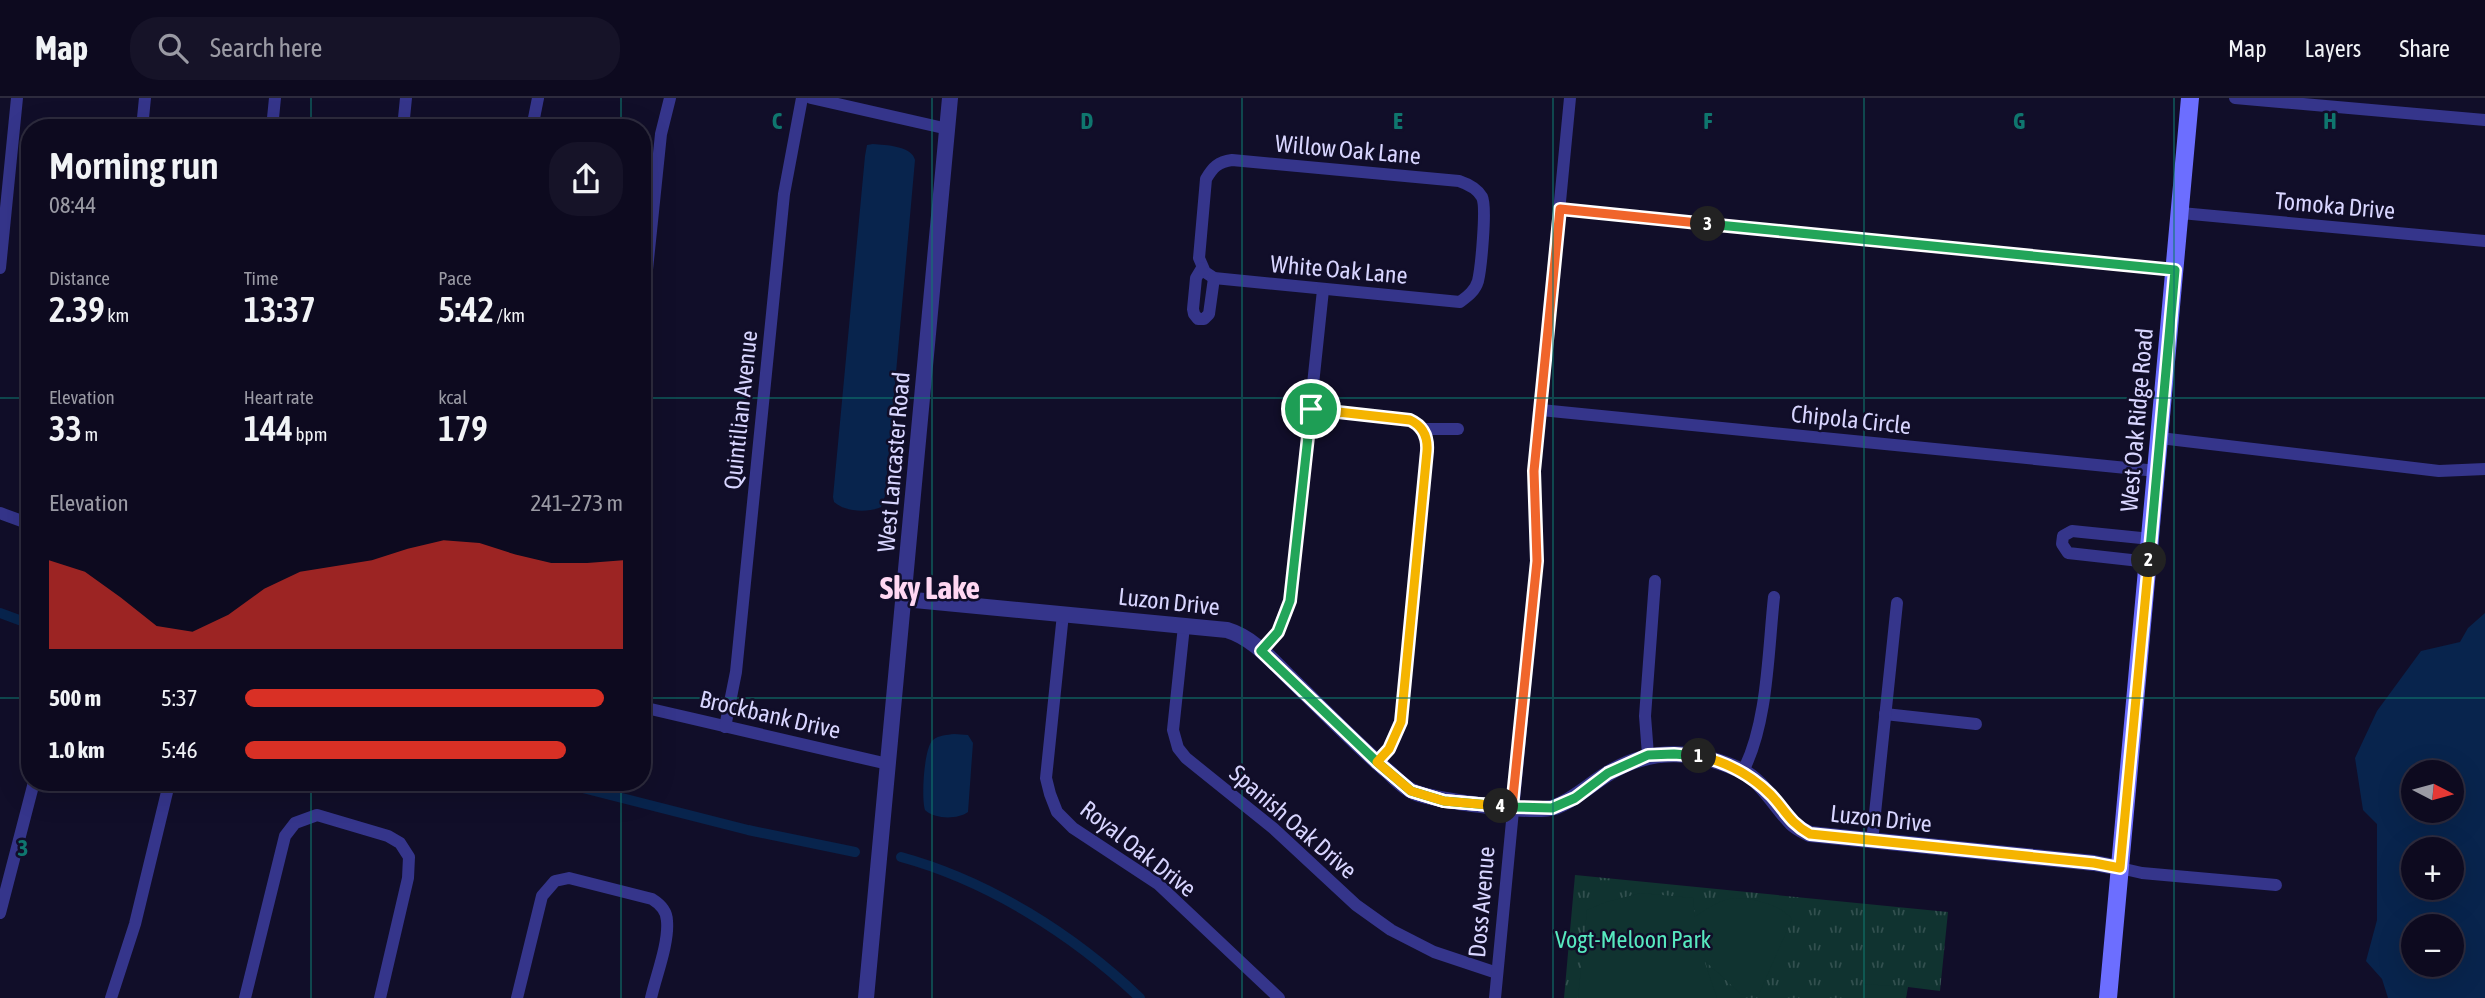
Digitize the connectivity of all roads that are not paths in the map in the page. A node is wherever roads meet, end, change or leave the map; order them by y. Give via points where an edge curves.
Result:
1 (18, 98) edge
2 (145, 98) edge
3 (275, 98) edge
4 (406, 98) edge
5 (538, 98) edge
6 (670, 98) edge
7 (802, 98) edge
8 (811, 98) edge
9 (950, 98) edge
10 (1570, 98) edge
11 (2190, 98) edge
12 (2235, 98) edge
13 (143, 119) edge
14 (273, 119) edge
15 (404, 119) edge
16 (534, 119) edge
17 (2485, 120) edge
18 (948, 130) junction
19 (1560, 209) junction
20 (2181, 213) junction
21 (651, 231) edge
22 (2485, 241) edge
23 (1481, 246) joint
24 (0, 268) edge
25 (1202, 268) junction
26 (2175, 270) junction
27 (1214, 278) junction
28 (1323, 290) junction
29 (1311, 409) junction
30 (1541, 410) junction
31 (1422, 429) junction
32 (1458, 429) dead end
33 (2160, 438) junction
34 (2485, 469) edge
35 (2157, 471) junction
36 (0, 513) edge
37 (21, 521) edge
38 (2151, 539) junction
39 (2148, 562) junction
40 (1655, 581) dead end
41 (1774, 597) dead end
42 (904, 599) junction
43 (1897, 603) dead end
44 (1063, 614) junction
45 (1184, 626) junction
46 (1261, 651) junction
47 (651, 708) edge
48 (1885, 714) junction
49 (1976, 724) dead end
50 (725, 727) junction
51 (1648, 755) junction
52 (1377, 762) junction
53 (888, 764) junction
54 (1743, 771) junction
55 (32, 791) edge
56 (167, 791) edge
57 (1512, 807) junction
58 (1872, 842) junction
59 (2120, 868) junction
60 (2276, 884) dead end
61 (0, 913) edge
62 (1497, 973) junction
63 (111, 998) edge
64 (245, 998) edge
65 (380, 998) edge
66 (517, 998) edge
67 (651, 998) edge
68 (866, 998) edge
69 (1279, 998) edge
70 (1495, 998) edge
71 (2108, 998) edge

1 - 24 street
2 - 13 street
3 - 14 street
4 - 15 street
5 - 16 street
6 - 21 street via 661,134
7 - 50 street, Quintilian Avenue via 784,194 736,672
8 - 18 street
9 - 18 street, West Lancaster Road
10 - 19 street, Doss Avenue
11 - 20 main road, West Oak Ridge Road
12 - 17 street
18 - 42 street, West Lancaster Road
19 - 26 street
19 - 30 street, Doss Avenue
20 - 22 street, Tomoka Drive
20 - 26 main road, West Oak Ridge Road
23 - 25 street, Willow Oak Lane via 1482,197 1459,181 1232,160 1220,162 1206,179 1199,251
23 - 28 street, White Oak Lane via 1478,282 1460,302
25 - 27 street
25 - 27 street via 1196,278 1193,309 1198,319 1209,314
26 - 33 main road, West Oak Ridge Road
27 - 28 street, White Oak Lane
28 - 29 street
29 - 31 street via 1403,418
29 - 46 street via 1290,601 1278,632
30 - 35 street, Chipola Circle
30 - 57 street, Doss Avenue via 1534,471 1537,561
31 - 32 street
31 - 52 street via 1427,451 1401,722 1389,749
33 - 34 street via 2439,471
33 - 35 main road, West Oak Ridge Road
35 - 38 main road, West Oak Ridge Road
36 - 37 street
38 - 39 main road, West Oak Ridge Road
38 - 39 street via 2072,531 2063,536 2068,553
39 - 59 main road, West Oak Ridge Road
40 - 51 street via 1645,716
41 - 54 street via 1759,727
42 - 44 street, Luzon Drive
42 - 53 street, West Lancaster Road
43 - 48 street
44 - 45 street, Luzon Drive
44 - 69 street, Royal Oak Drive via 1046,778 1057,812 1073,828 1158,884
45 - 46 street, Luzon Drive via 1227,630
45 - 62 street, Spanish Oak Drive via 1173,730 1186,758 1391,930 1434,952
46 - 52 street, Luzon Drive
47 - 50 street, Brockbank Drive
48 - 49 street
48 - 58 street
50 - 53 street, Brockbank Drive
51 - 54 street, Luzon Drive via 1702,757
51 - 57 street, Luzon Drive via 1608,773 1575,798 1552,808
52 - 57 street, Luzon Drive via 1411,791 1444,801
53 - 68 street, West Lancaster Road
54 - 58 street, Luzon Drive via 1772,796 1793,824 1810,834
55 - 61 street
56 - 63 street via 135,925
57 - 62 street, Doss Avenue
58 - 59 street, Luzon Drive
59 - 60 street
59 - 71 main road, West Oak Ridge Road
62 - 70 street, Doss Avenue
64 - 65 street via 285,836 295,823 317,815 388,836 400,843 409,857
66 - 67 street via 542,896 555,881 569,878 661,905 668,919

